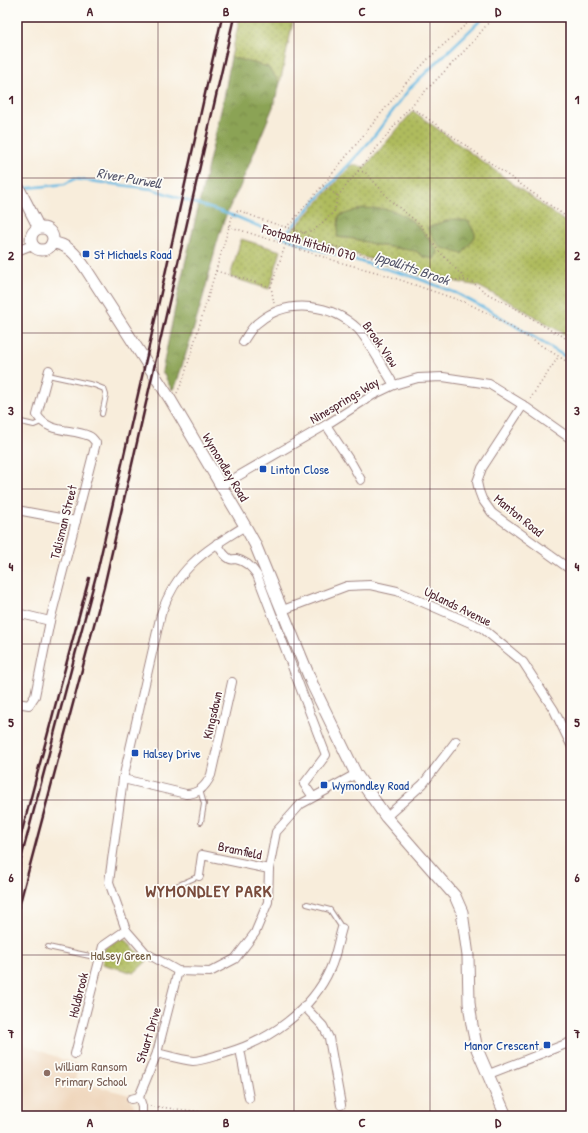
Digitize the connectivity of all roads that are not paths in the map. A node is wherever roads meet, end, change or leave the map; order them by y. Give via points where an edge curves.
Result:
1 (17, 184) edge
2 (38, 228) junction
3 (52, 243) junction
4 (32, 245) junction
5 (17, 251) edge
6 (243, 342) dead end
7 (48, 372) joint
8 (394, 385) junction
9 (524, 406) junction
10 (102, 414) dead end
11 (17, 421) edge
12 (41, 422) junction
13 (326, 425) junction
14 (571, 439) edge
15 (361, 480) dead end
16 (221, 486) junction
17 (17, 510) edge
18 (76, 521) junction
19 (245, 526) junction
20 (217, 543) junction
21 (571, 570) edge
22 (283, 610) junction
23 (17, 614) edge
24 (50, 620) junction
25 (232, 682) dead end
26 (17, 703) edge
27 (456, 741) dead end
28 (571, 745) edge
29 (356, 774) junction
30 (123, 779) junction
31 (200, 790) junction
32 (313, 797) junction
33 (386, 817) junction
34 (201, 822) dead end
35 (269, 869) junction
36 (199, 876) joint
37 (172, 888) dead end
38 (307, 904) dead end
39 (342, 928) joint
40 (126, 930) junction
41 (48, 946) dead end
42 (100, 959) junction
43 (178, 972) junction
44 (304, 1006) junction
45 (571, 1042) edge
46 (240, 1049) junction
47 (157, 1053) junction
48 (75, 1054) dead end
49 (489, 1074) junction
50 (249, 1098) dead end
51 (341, 1105) dead end
52 (142, 1116) edge
53 (506, 1116) edge

1 - 2 street
2 - 3 street via 49,230 53,236
2 - 4 street via 30,239
3 - 4 street via 49,248 42,250
3 - 16 street, Wymondley Road via 59,243 72,251 83,264 170,399
4 - 5 street
6 - 8 street, Brook View via 260,320 276,311 306,306 326,309 345,318 358,329
7 - 10 lane via 104,389 106,395
7 - 12 street via 37,415
8 - 9 street, Ninesprings Way via 418,378 443,377 489,384
8 - 13 street, Ninesprings Way via 373,395
9 - 14 street, Ninesprings Way
9 - 21 street, Manton Road via 482,468 478,482 479,491 492,512
11 - 12 lane via 34,425
12 - 18 street, Talisman Street via 48,427 90,436 96,443
13 - 15 street
13 - 16 street, Ninesprings Way
16 - 19 street, Wymondley Road
17 - 18 street
18 - 24 street, Talisman Street
19 - 20 street
19 - 22 street, Wymondley Road
20 - 30 street via 203,553 176,581 165,601
20 - 32 street via 228,558 246,563 254,570 326,755 304,784
22 - 28 street, Uplands Avenue via 347,586 370,585 397,590 482,628 523,662 554,710
22 - 29 street, Wymondley Road via 313,686
23 - 24 street
24 - 26 street, Talisman Street via 35,696 29,705
25 - 31 street, Kingsdown via 211,776
27 - 33 street via 423,784
29 - 32 street
29 - 33 street, Wymondley Road
30 - 31 street via 186,794
30 - 40 street via 109,882
31 - 34 lane via 204,804
32 - 35 street via 301,804 276,832
33 - 49 street, Wymondley Road via 455,896 462,912 468,956 472,1026 477,1048
35 - 36 street, Bramfield via 202,855
35 - 43 street via 268,902 254,934 235,959 210,972
36 - 37 lane
38 - 39 lane via 330,910
39 - 44 street via 331,968 315,995
40 - 42 street, Holdbrook via 103,946
40 - 43 street via 146,953
41 - 42 lane
42 - 48 street, Holdbrook
43 - 47 street, Stuart Drive
44 - 46 street via 274,1031
44 - 51 street via 323,1026 329,1038
45 - 49 street
46 - 47 street via 194,1061
46 - 50 street
47 - 52 street, Stuart Drive via 135,1098 142,1106
49 - 53 street, Wymondley Road

